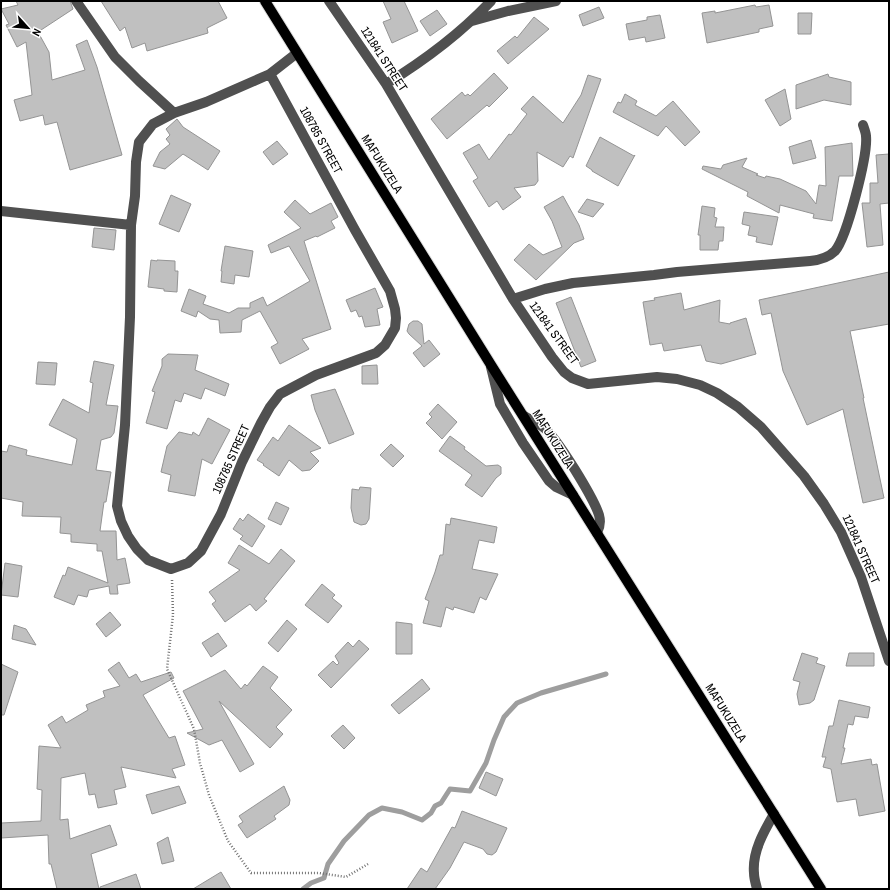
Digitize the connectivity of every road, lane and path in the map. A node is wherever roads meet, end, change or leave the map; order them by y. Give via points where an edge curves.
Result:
1 (76, 1) edge
2 (265, 1) edge
3 (329, 1) edge
4 (491, 1) edge
5 (556, 1) edge
6 (472, 21) junction
7 (297, 53) junction
8 (270, 74) junction
9 (386, 84) junction
10 (174, 113) junction
11 (863, 125) dead end
12 (1, 211) edge
13 (131, 226) junction
14 (513, 298) junction
15 (491, 365) junction
16 (524, 416) junction
17 (573, 495) junction
18 (597, 533) junction
19 (171, 570) junction
20 (889, 662) edge
21 (774, 814) junction
22 (368, 864) dead end
23 (757, 889) edge
24 (821, 889) edge

1 - 10 street via 115,57
2 - 7 main road, MAFUKUZELA
3 - 9 street, 121841 STREET
4 - 6 street
5 - 6 street
6 - 9 street via 443,46
7 - 8 street
7 - 15 main road, MAFUKUZELA
8 - 10 street
8 - 19 street, 108785 STREET via 390,291 395,309 395,328 385,345 376,353 316,375 280,394 264,417 221,514 200,551 188,563
9 - 14 street, 121841 STREET
10 - 13 street via 153,124 139,142
11 - 14 street via 866,147 852,209 836,249 822,260 573,283
12 - 13 street
13 - 19 street via 125,425 116,506 121,522 137,549 148,560
14 - 20 street, 121841 STREET via 552,357 572,378 588,384 656,377 677,380 717,393 761,427 804,476 842,532 861,577
15 - 16 main road, MAFUKUZELA
15 - 17 street via 500,404 523,443 549,481
16 - 17 main road, MAFUKUZELA
16 - 18 street via 543,426 575,470 600,517 601,526
17 - 18 main road, MAFUKUZELA
18 - 21 main road, MAFUKUZELA
19 - 22 path via 173,615 167,669 194,729 209,795 228,841 251,873 319,873 346,877
21 - 23 street via 760,840 754,866
21 - 24 main road, MAFUKUZELA

